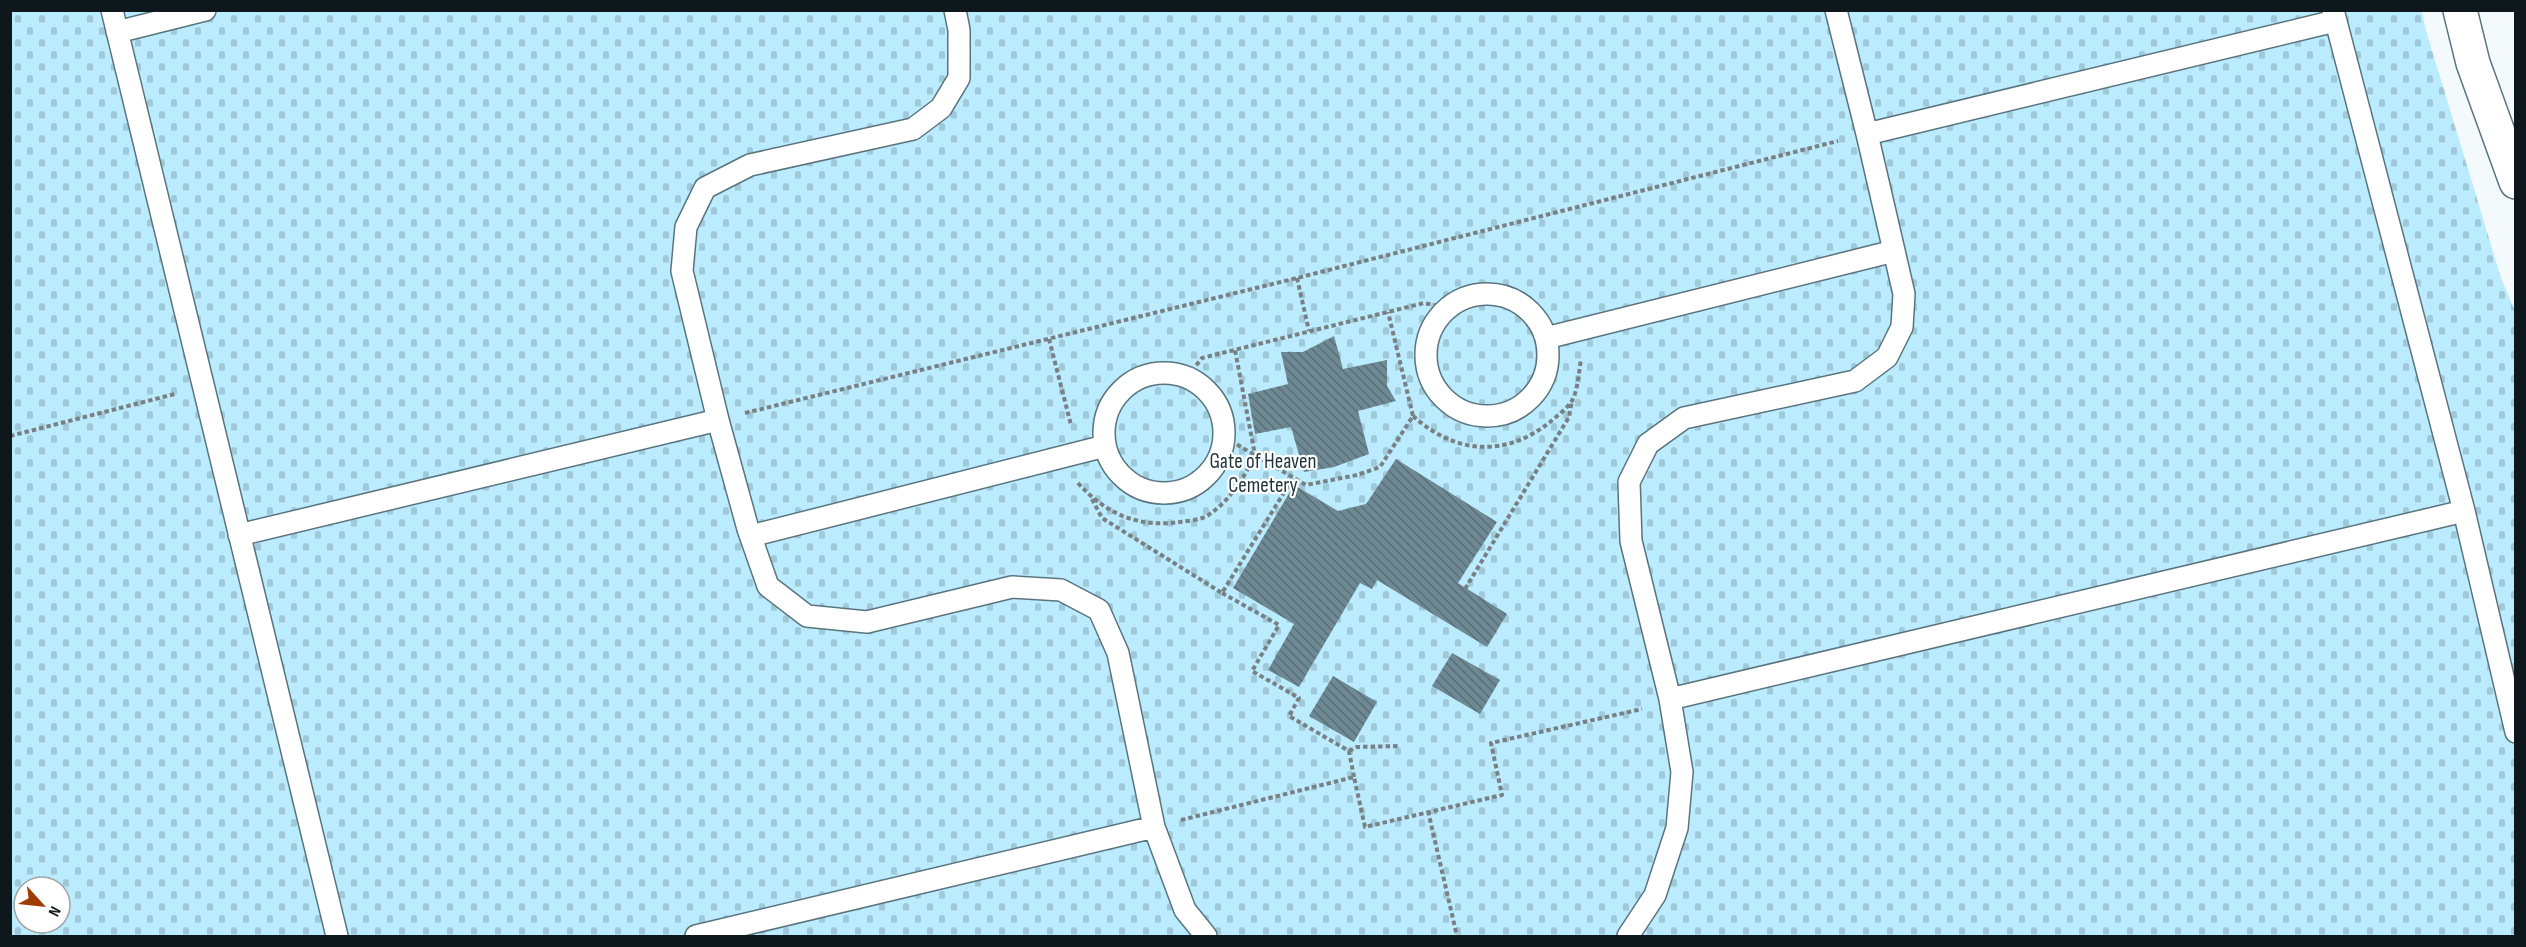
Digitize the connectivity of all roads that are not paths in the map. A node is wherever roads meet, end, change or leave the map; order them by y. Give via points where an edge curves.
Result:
1 (112, 10) edge
2 (205, 10) edge
3 (955, 10) edge
4 (1836, 10) edge
5 (2460, 10) edge
6 (2334, 16) edge
7 (117, 32) junction
8 (1867, 134) junction
9 (2516, 182) edge
10 (1894, 251) junction
11 (1546, 338) junction
12 (718, 420) junction
13 (1105, 446) junction
14 (2464, 511) junction
15 (239, 535) junction
16 (751, 536) junction
17 (1670, 700) junction
18 (2516, 732) edge
19 (1154, 827) junction
20 (337, 936) edge
21 (696, 936) edge
22 (1206, 936) edge
23 (1628, 936) edge

1 - 7 lane
2 - 7 lane
3 - 12 lane via 959,78 941,108 913,129 750,165 705,188 686,227 682,271
4 - 8 lane
5 - 9 main road via 2473,63
6 - 8 lane
6 - 14 lane
7 - 15 lane
8 - 10 lane
10 - 11 lane
10 - 17 lane via 1904,294 1902,327 1887,357 1854,381 1684,418 1648,444 1629,482 1630,541
11 - 11 lane via 1544,377 1534,395 1518,408 1500,415 1479,416 1460,410 1432,382 1426,363 1427,343 1434,324 1447,308 1484,293 1505,296 1523,305 1537,319
12 - 15 lane
12 - 16 lane
13 - 13 lane via 1112,464 1140,489 1178,492 1210,472 1220,455 1222,418 1215,401 1187,377 1169,373 1150,375 1133,381 1108,409
13 - 16 lane
14 - 17 lane
14 - 18 lane
15 - 20 lane
16 - 19 lane via 768,586 807,616 867,622 1012,587 1060,590 1099,610 1119,653
17 - 23 lane via 1682,772 1677,828 1655,895
19 - 21 lane
19 - 22 lane via 1185,910

